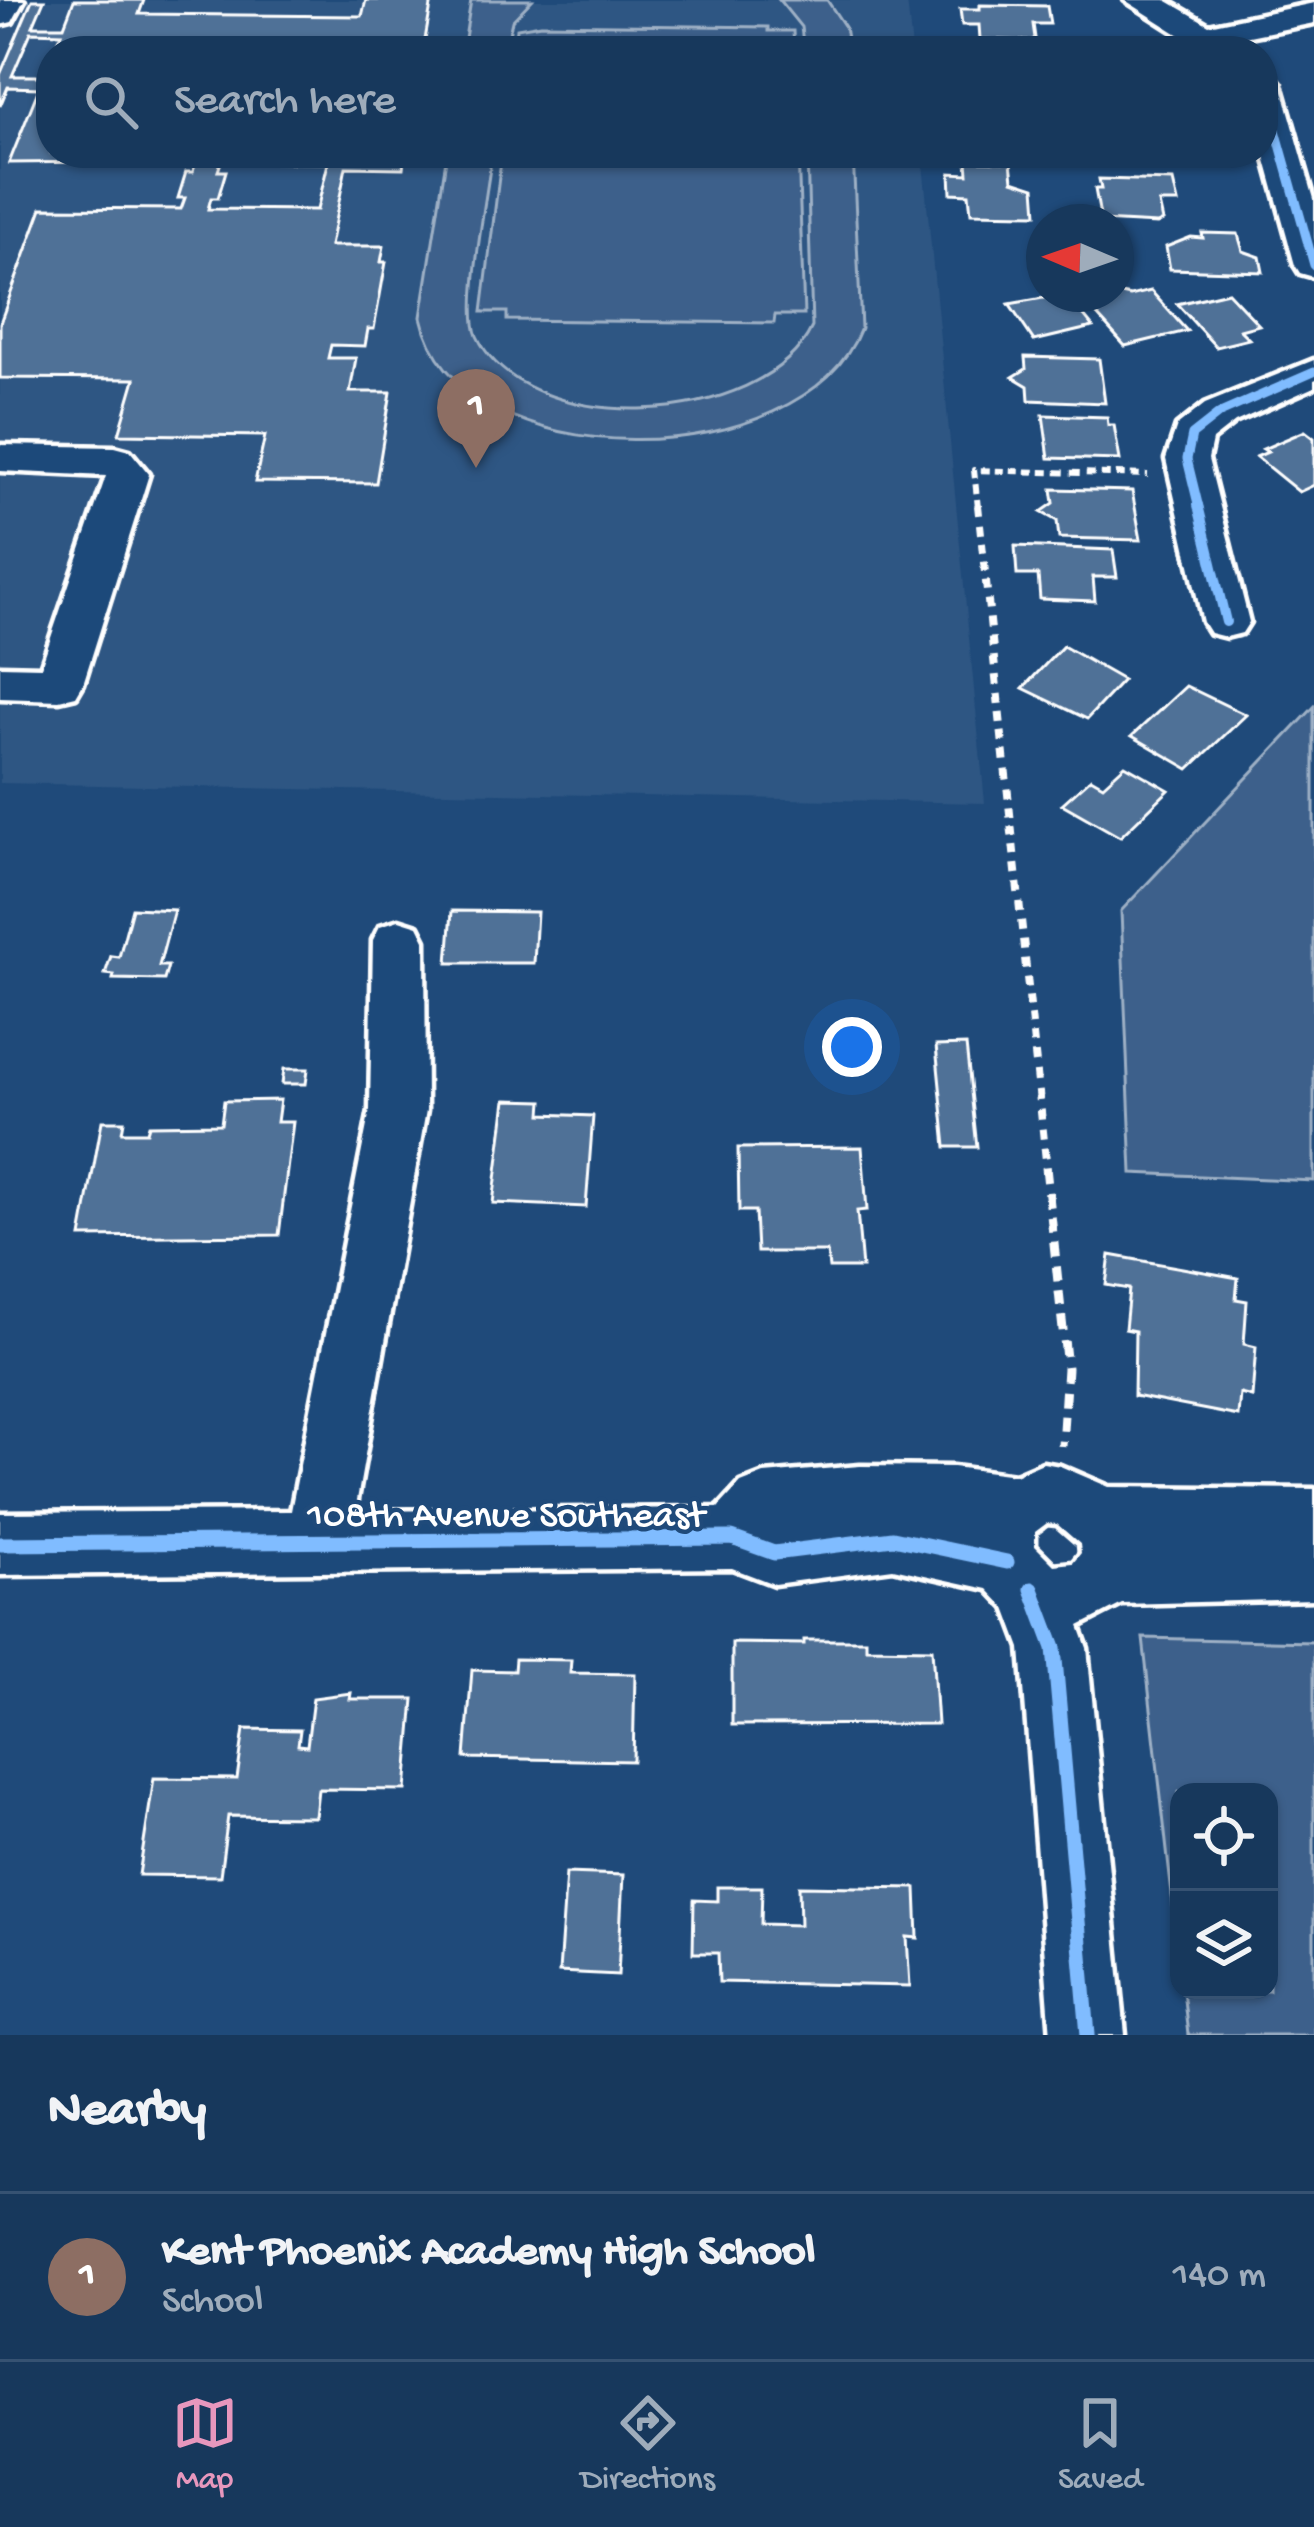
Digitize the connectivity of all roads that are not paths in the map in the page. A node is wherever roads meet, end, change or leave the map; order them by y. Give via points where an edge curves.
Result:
1 (7, 0) edge
2 (1142, 0) edge
3 (1314, 14) edge
4 (0, 16) edge
5 (1206, 36) edge
6 (1232, 36) edge
7 (1278, 138) edge
8 (1314, 266) edge
9 (1314, 372) edge
10 (0, 458) edge
11 (1226, 622) dead end
12 (0, 682) edge
13 (399, 940) dead end
14 (1314, 1519) edge
15 (317, 1542) junction
16 (0, 1544) edge
17 (1314, 1568) edge
18 (1057, 1570) junction
19 (1088, 2035) edge

1 - 4 street
2 - 5 street
3 - 6 street via 1263,20
7 - 8 street
9 - 11 street via 1192,435 1187,459
10 - 12 street via 115,460 128,474 59,683
13 - 15 street via 398,1110
14 - 18 street, 108th Avenue Southeast
15 - 16 street, 108th Avenue Southeast
15 - 18 street, 108th Avenue Southeast via 733,1538 774,1553 893,1538
17 - 18 street, 108th Avenue Southeast
18 - 19 street

